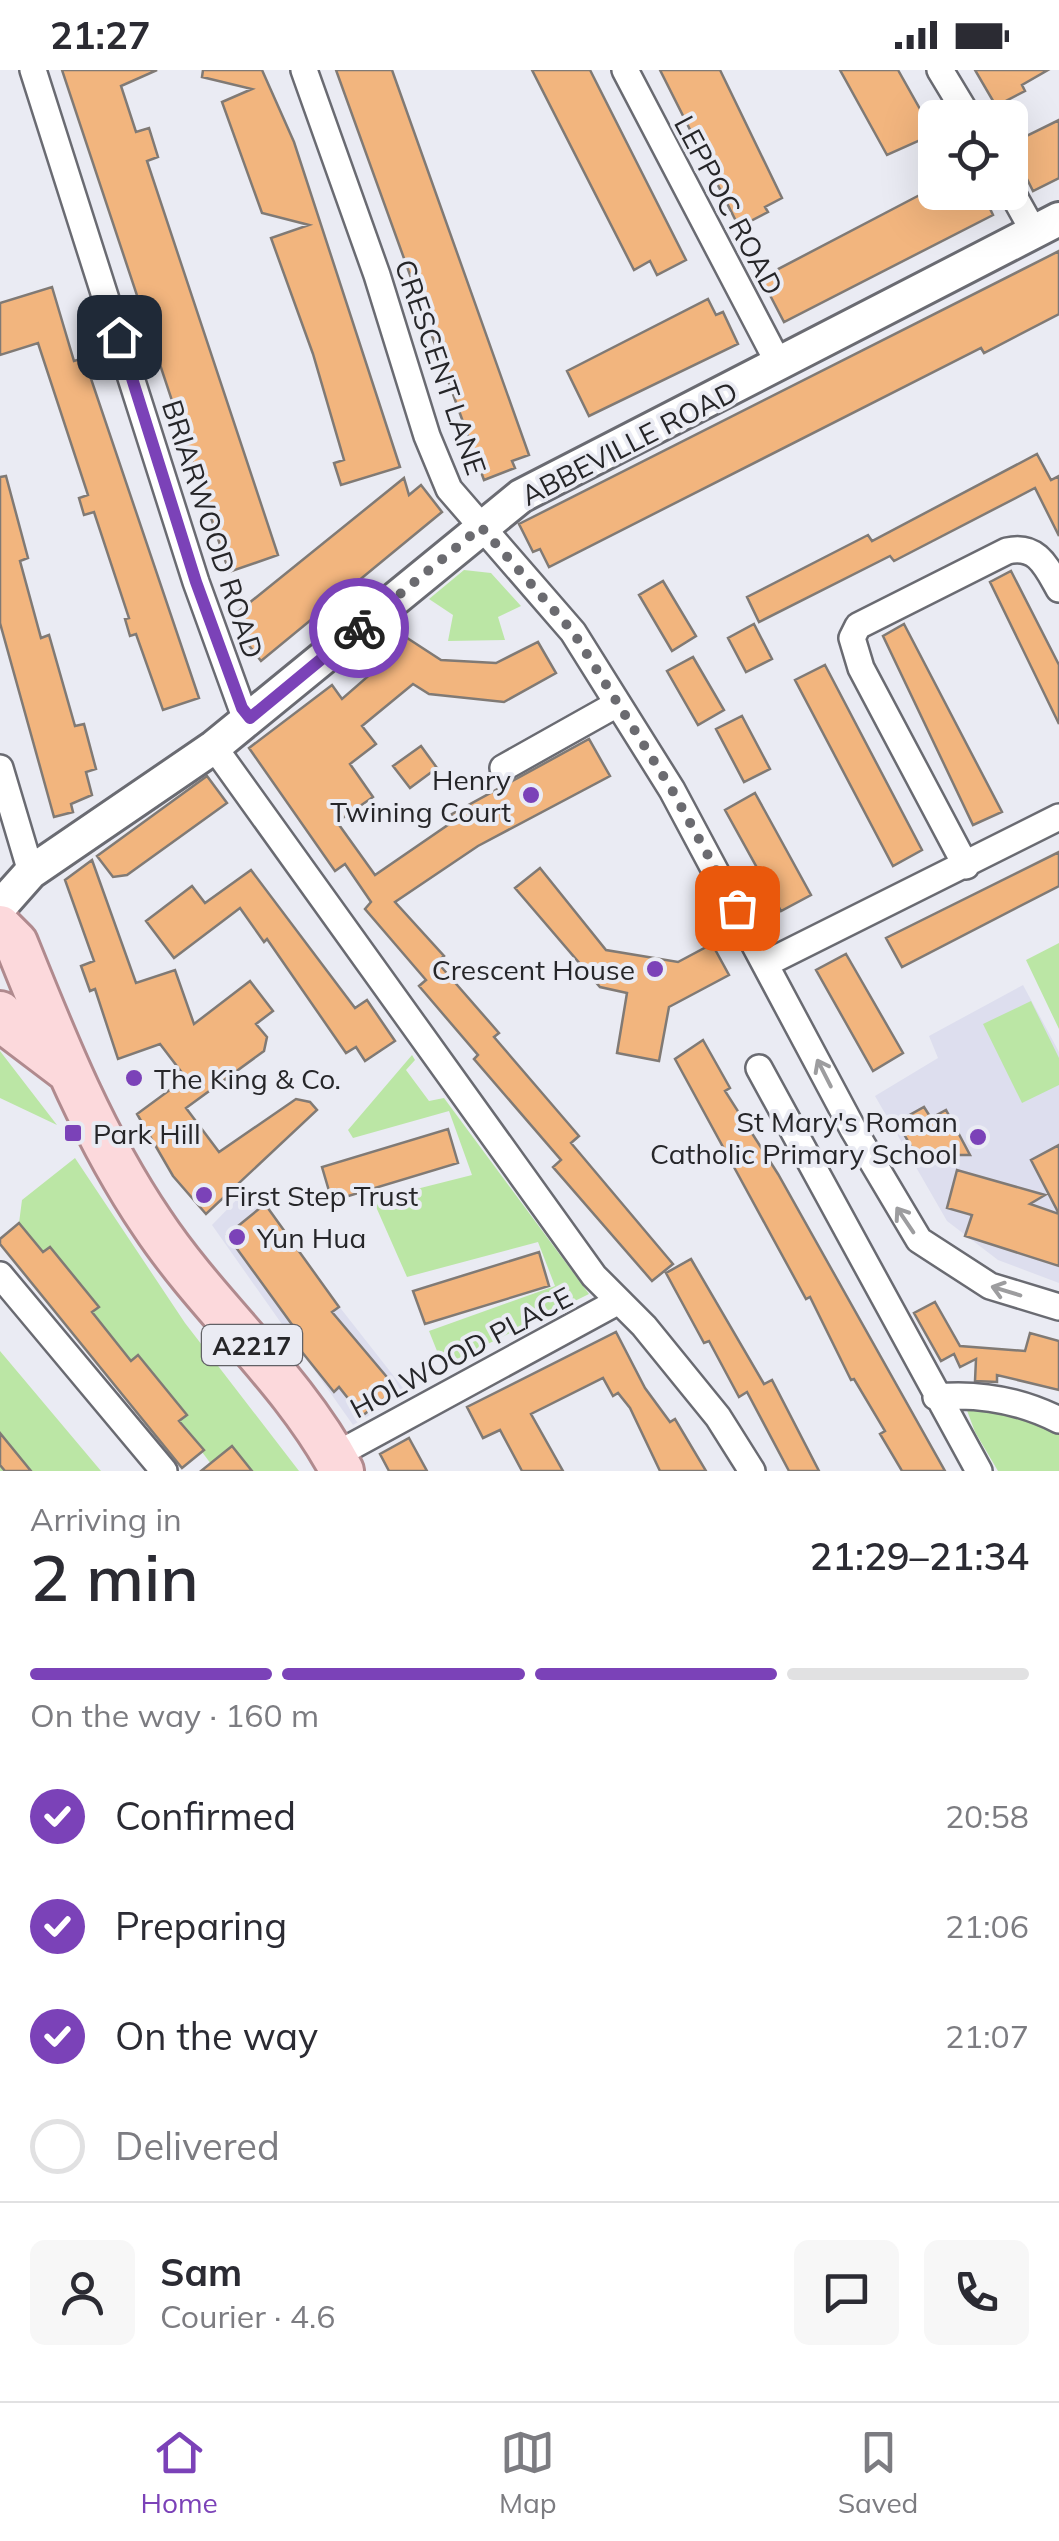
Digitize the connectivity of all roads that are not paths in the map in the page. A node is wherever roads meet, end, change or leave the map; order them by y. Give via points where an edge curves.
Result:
1 (33, 70) edge
2 (304, 70) edge
3 (625, 70) edge
4 (940, 70) edge
5 (958, 100) edge
6 (1028, 207) edge
7 (1047, 226) edge
8 (780, 366) junction
9 (481, 527) junction
10 (1059, 590) edge
11 (617, 704) junction
12 (250, 718) junction
13 (214, 747) junction
14 (0, 768) edge
15 (503, 768) dead end
16 (1059, 817) edge
17 (966, 866) junction
18 (31, 872) junction
19 (0, 907) edge
20 (0, 927) edge
21 (767, 963) junction
22 (0, 1013) edge
23 (759, 1068) dead end
24 (68, 1070) junction
25 (0, 1275) edge
26 (617, 1302) junction
27 (1059, 1306) edge
28 (936, 1397) junction
29 (1059, 1420) edge
30 (338, 1463) edge
31 (164, 1471) edge
32 (752, 1471) edge
33 (979, 1471) edge

1 - 12 street, BRIARWOOD ROAD via 196,582
2 - 9 street, CRESCENT LANE via 442,475
3 - 8 street, LEPPOC ROAD
4 - 5 street
6 - 7 street
7 - 8 street, ABBEVILLE ROAD
8 - 9 street, ABBEVILLE ROAD via 546,482
9 - 11 street, CRESCENT LANE via 573,632
9 - 12 street, ABBEVILLE ROAD
10 - 17 street via 1036,554 1020,548 855,631 853,648 862,668
11 - 15 street
11 - 21 street, CRESCENT LANE
12 - 13 street, ABBEVILLE ROAD
13 - 18 street, ABBEVILLE ROAD
13 - 26 street
14 - 18 street
16 - 17 street
17 - 21 street
18 - 19 street, ABBEVILLE ROAD
20 - 24 main road, A2217 via 16,942
27 -> 21 street, CRESCENT LANE via 990,1286 919,1240
22 - 24 main road
23 - 28 street
24 - 30 main road, A2217 via 105,1149 154,1226
25 - 31 street
26 - 30 street, HOLWOOD PLACE
26 - 32 street via 718,1418
28 - 29 street via 968,1394 1036,1408
28 - 33 street

